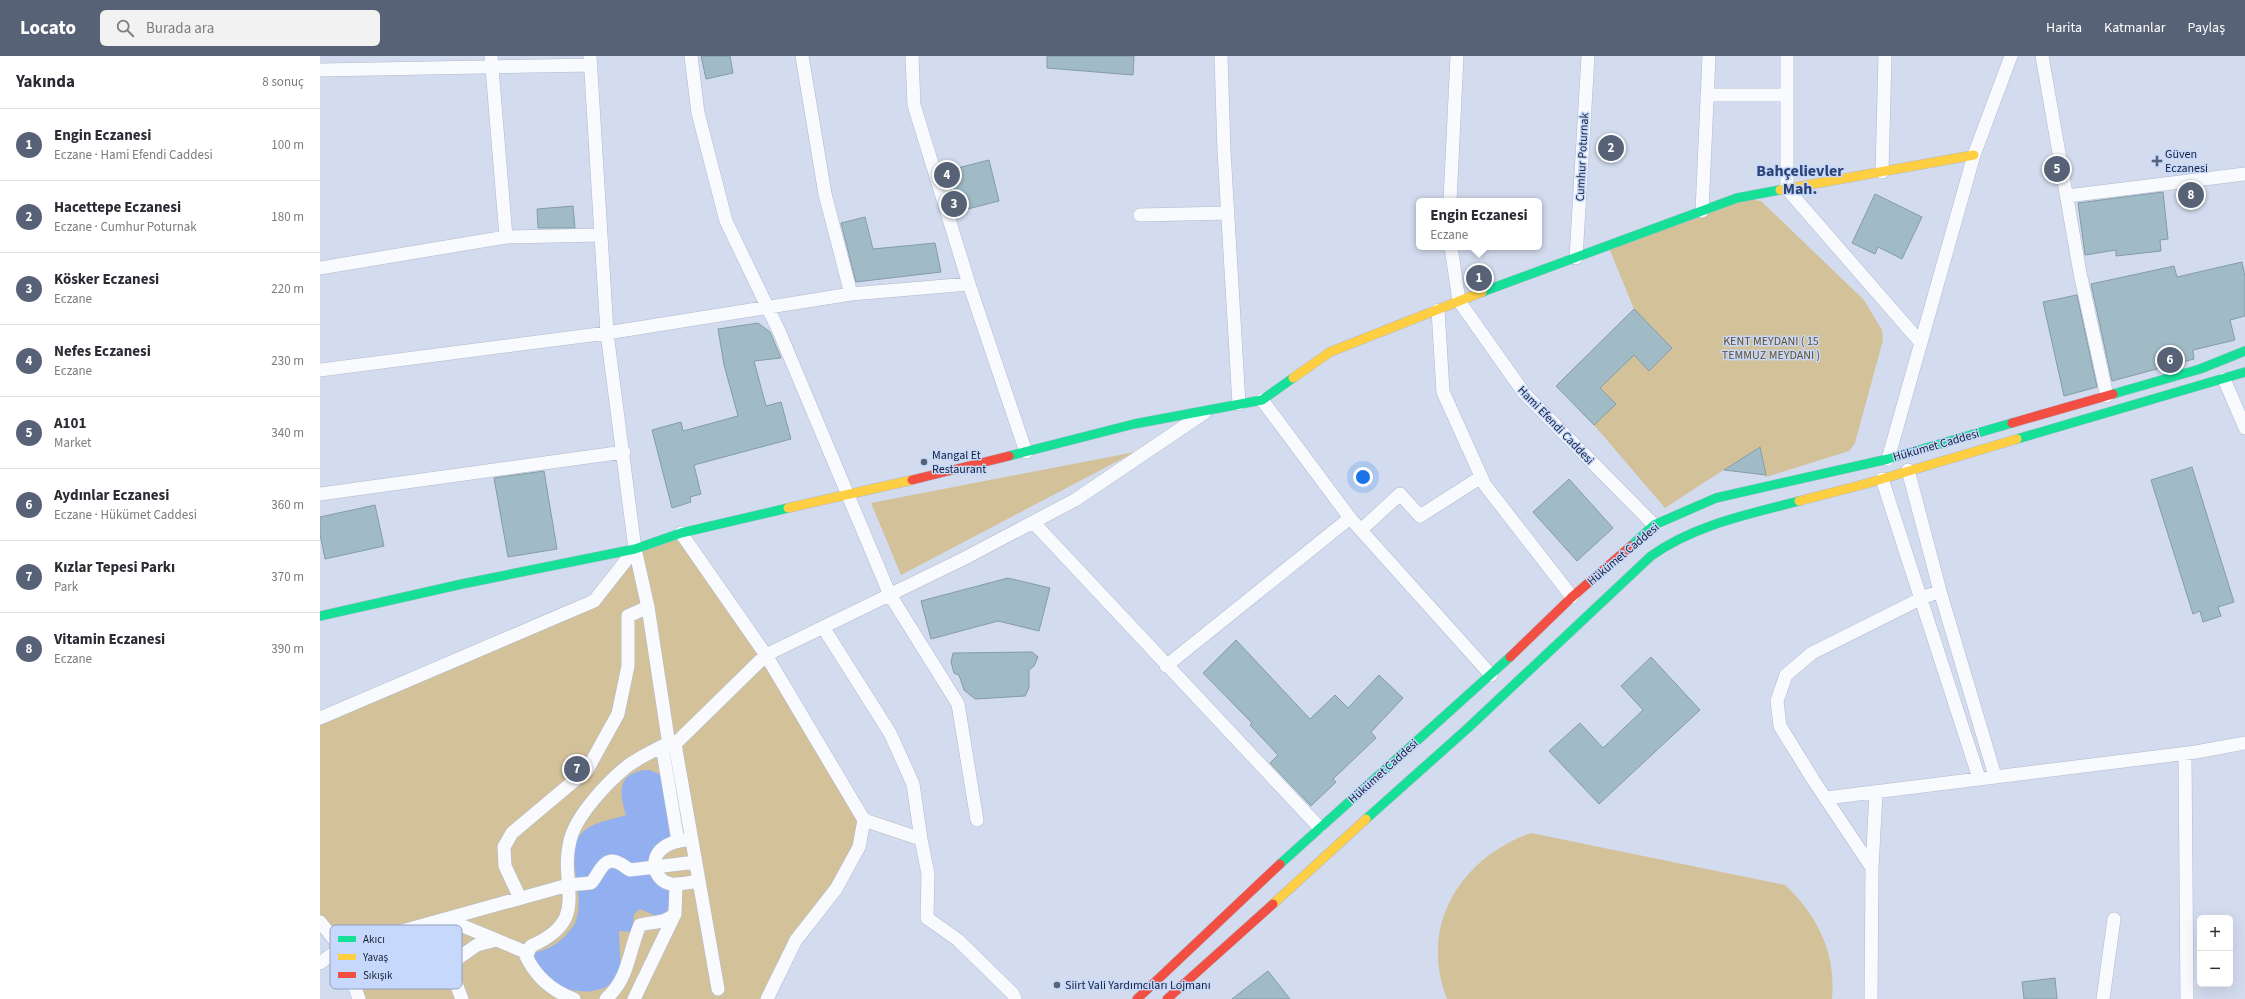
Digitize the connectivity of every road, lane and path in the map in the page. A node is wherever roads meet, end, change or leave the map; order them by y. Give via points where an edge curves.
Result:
1 (691, 56) edge
2 (802, 56) edge
3 (912, 56) edge
4 (1221, 56) edge
5 (1457, 56) edge
6 (1588, 56) edge
7 (1709, 56) edge
8 (1787, 56) edge
9 (1885, 56) edge
10 (2011, 56) edge
11 (2042, 56) edge
12 (590, 61) edge
13 (492, 62) edge
14 (320, 70) edge
15 (1707, 95) junction
16 (1787, 95) junction
17 (1974, 155) junction
18 (1882, 172) junction
19 (2245, 174) edge
20 (1787, 189) junction
21 (2067, 196) junction
22 (1450, 198) edge
23 (1702, 211) junction
24 (1228, 213) junction
25 (1140, 215) dead end
26 (600, 236) junction
27 (506, 237) junction
28 (1451, 250) edge
29 (1576, 258) junction
30 (320, 268) edge
31 (969, 284) junction
32 (850, 294) junction
33 (1459, 301) junction
34 (768, 308) junction
35 (1438, 310) junction
36 (607, 333) junction
37 (1921, 343) junction
38 (2245, 351) edge
39 (320, 370) edge
40 (2245, 372) edge
41 (2224, 379) junction
42 (2107, 396) junction
43 (1262, 400) junction
44 (1239, 404) junction
45 (1209, 410) junction
46 (2245, 428) edge
47 (624, 452) junction
48 (1026, 452) junction
49 (1888, 460) junction
50 (1908, 470) junction
51 (1481, 477) junction
52 (1882, 479) junction
53 (320, 494) edge
54 (848, 495) junction
55 (1350, 518) junction
56 (1033, 522) junction
57 (1654, 525) junction
58 (1361, 530) junction
59 (681, 533) junction
60 (635, 549) junction
61 (1940, 590) junction
62 (890, 595) junction
63 (1572, 597) junction
64 (1922, 598) junction
65 (648, 607) junction
66 (320, 616) edge
67 (823, 627) junction
68 (766, 655) junction
69 (1166, 666) junction
70 (1491, 675) junction
71 (320, 718) edge
72 (2245, 743) edge
73 (669, 745) junction
74 (2185, 754) junction
75 (1995, 776) junction
76 (1980, 778) junction
77 (1876, 793) junction
78 (1826, 798) junction
79 (864, 820) junction
80 (977, 820) dead end
81 (1319, 827) junction
82 (921, 838) junction
83 (692, 839) junction
84 (678, 841) junction
85 (696, 862) junction
86 (655, 867) junction
87 (1872, 868) junction
88 (699, 881) junction
89 (676, 884) junction
90 (568, 885) junction
91 (520, 898) junction
92 (675, 914) junction
93 (446, 919) junction
94 (2114, 919) dead end
95 (320, 922) edge
96 (424, 925) edge
97 (460, 925) edge
98 (462, 926) edge
99 (330, 934) edge
100 (496, 940) junction
101 (528, 953) junction
102 (330, 956) edge
103 (462, 956) edge
104 (320, 963) edge
105 (628, 968) junction
106 (356, 989) edge
107 (458, 989) edge
108 (718, 989) dead end
109 (359, 999) edge
110 (462, 999) edge
111 (574, 999) edge
112 (606, 999) edge
113 (634, 999) edge
114 (767, 999) edge
115 (1015, 999) edge
116 (1138, 999) edge
117 (1167, 999) edge
118 (1871, 999) edge
119 (2103, 999) edge
120 (2187, 999) edge

1 - 34 street via 698,113 726,221
2 - 32 street via 825,194
3 - 31 street via 914,105
4 - 24 street
5 - 22 street
6 - 29 street, Cumhur Poturnak
7 - 15 street
8 - 16 street
9 - 18 street
10 - 17 street
11 - 21 street
12 - 13 street
12 - 26 street
13 - 14 street
13 - 27 street
15 - 16 street
15 - 23 street
16 - 20 street
17 - 18 main road
17 - 37 street
18 - 20 main road
19 - 21 street
20 - 23 main road via 1737,198
20 - 37 street
21 - 42 street via 2080,273
23 - 29 main road
24 - 25 street
24 - 44 street
26 - 27 street
26 - 36 street
27 - 30 street
28 - 33 street, Hami Efendi Caddesi
29 - 33 main road
31 - 32 street
31 - 48 street
32 - 34 street
33 - 35 main road
33 - 57 street, Hami Efendi Caddesi via 1524,393
34 - 36 street
34 - 54 street
35 - 43 main road via 1330,352
35 - 51 street via 1443,392
36 - 39 street
36 - 47 street
37 - 49 street
38 - 42 main road, Hükümet Caddesi via 2200,369
40 - 41 main road
41 - 46 street
41 - 50 main road
42 - 49 main road, Hükümet Caddesi
43 - 44 main road
43 - 55 street
44 - 45 main road
45 - 48 main road via 1134,424
45 - 56 street via 1075,500
47 - 53 street
47 - 60 street
48 - 54 main road
49 - 57 main road, Hükümet Caddesi via 1716,498
50 - 52 main road
50 - 61 street
51 - 58 street via 1420,516 1400,494
51 - 63 street
52 - 64 street
52 - 117 main road via 1775,506 1672,541 1651,556 1474,722
54 - 59 main road
54 - 62 street
55 - 58 street
55 - 69 street
56 - 62 street
56 - 69 street
57 - 63 main road, Hükümet Caddesi
58 - 70 street
59 - 60 main road
59 - 68 street
60 - 65 street
60 - 66 main road
60 - 71 street via 594,601
61 - 64 street
61 - 75 street
62 - 67 street
62 - 80 street via 958,704
63 - 70 main road, Hükümet Caddesi
64 - 76 street
64 - 78 street via 1812,653 1786,674 1777,700 1780,726
65 - 73 street
65 - 91 street via 628,616 628,666 618,714 587,770 512,833 504,847 504,866
67 - 68 street
67 - 82 street via 890,733 913,784
68 - 73 street
68 - 79 street
69 - 81 street
70 - 81 main road, Hükümet Caddesi
72 - 74 street
73 - 83 street
73 - 84 street
73 - 90 street via 626,768 584,813 572,833 567,854
74 - 75 street
74 - 120 street
75 - 76 street
76 - 77 street
77 - 78 street
77 - 87 street
78 - 87 street
79 - 82 street
79 - 114 street via 859,847 836,889 796,940
81 - 116 main road, Hükümet Caddesi
82 - 115 street via 928,874 927,918 958,940 1013,994
83 - 84 street
83 - 85 street
84 - 86 street via 659,852
85 - 86 street
85 - 88 street
86 - 89 street via 663,881
86 - 90 street via 630,870 619,862 610,862 602,865 591,883
87 - 118 street
88 - 89 street
88 - 108 street
89 - 92 street
90 - 91 street
90 - 101 street via 569,912 563,925 547,939 531,946
91 - 93 street
92 - 105 street via 662,923 650,922 640,925 634,937
92 - 113 street
93 - 96 street
93 - 97 street
94 - 119 street
95 - 99 street
98 - 100 street
100 - 101 street
100 - 103 street via 477,945
101 - 111 street via 526,956 532,969 548,986
102 - 104 street
105 - 112 street via 615,991
105 - 113 street
106 - 109 street
107 - 110 street

